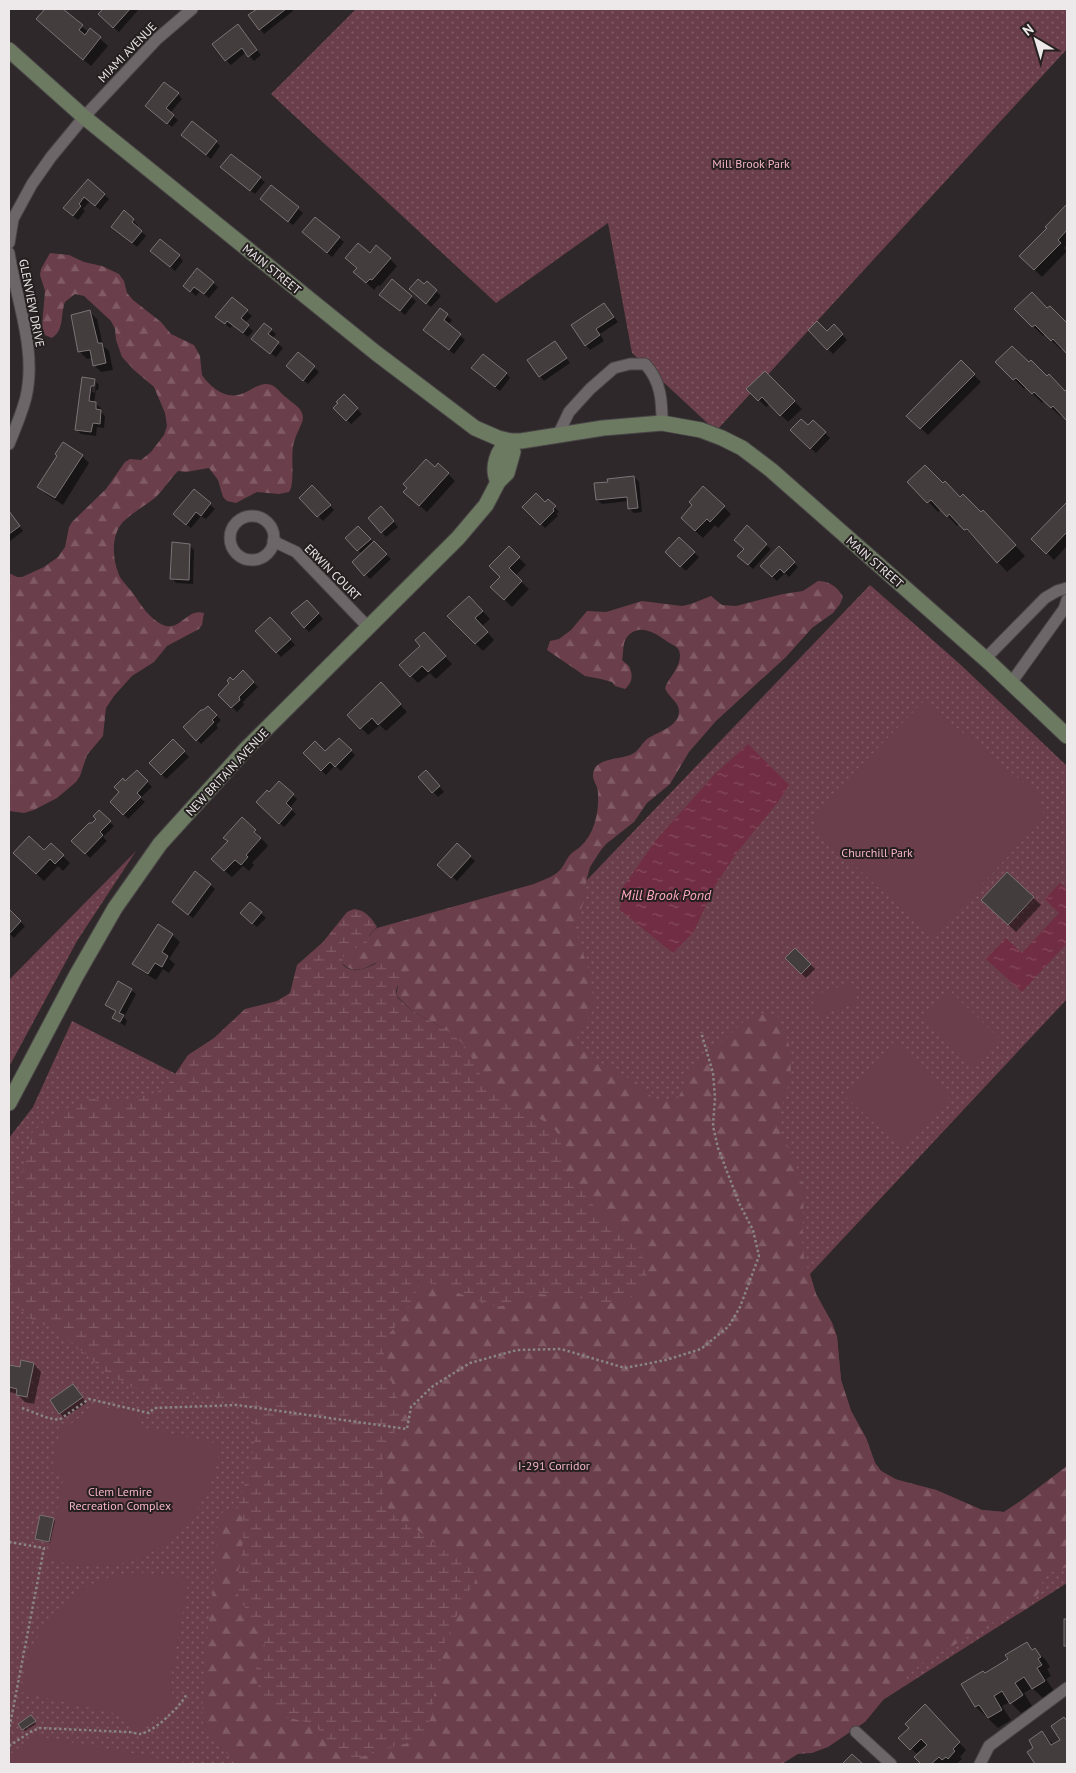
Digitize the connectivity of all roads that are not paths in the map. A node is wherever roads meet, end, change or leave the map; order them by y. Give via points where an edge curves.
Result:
1 (192, 9) edge
2 (9, 50) edge
3 (84, 117) junction
4 (9, 243) edge
5 (9, 253) edge
6 (662, 423) junction
7 (558, 436) junction
8 (510, 441) junction
9 (9, 444) edge
10 (274, 541) dead end
11 (1067, 593) edge
12 (369, 628) junction
13 (985, 659) junction
14 (1011, 683) junction
15 (1067, 736) edge
16 (9, 1103) edge
17 (1067, 1688) edge
18 (856, 1732) dead end
19 (892, 1764) edge
20 (980, 1764) edge

1 - 3 street, MIAMI AVENUE via 157,38
2 - 3 main road, MAIN STREET
3 - 4 street via 32,184 13,219
3 - 8 main road, MAIN STREET via 475,428
5 - 9 street, GLENVIEW DRIVE via 29,364 26,396
6 - 7 main road, MAIN STREET
6 - 7 street via 659,386 653,372 645,364 630,364 614,368 590,390 570,412
6 - 13 main road, MAIN STREET via 707,432 756,458
7 - 8 main road, MAIN STREET
8 - 12 main road, NEW BRITAIN AVENUE via 500,448 494,469 498,482 486,505
10 - 12 street, ERWIN COURT via 296,552
11 - 13 street via 1057,591 1045,598
11 - 14 street via 1064,609
12 - 16 main road, NEW BRITAIN AVENUE via 246,750 160,844 115,908
13 - 14 main road, MAIN STREET
14 - 15 main road, MAIN STREET
17 - 20 street via 989,1746
18 - 19 street

